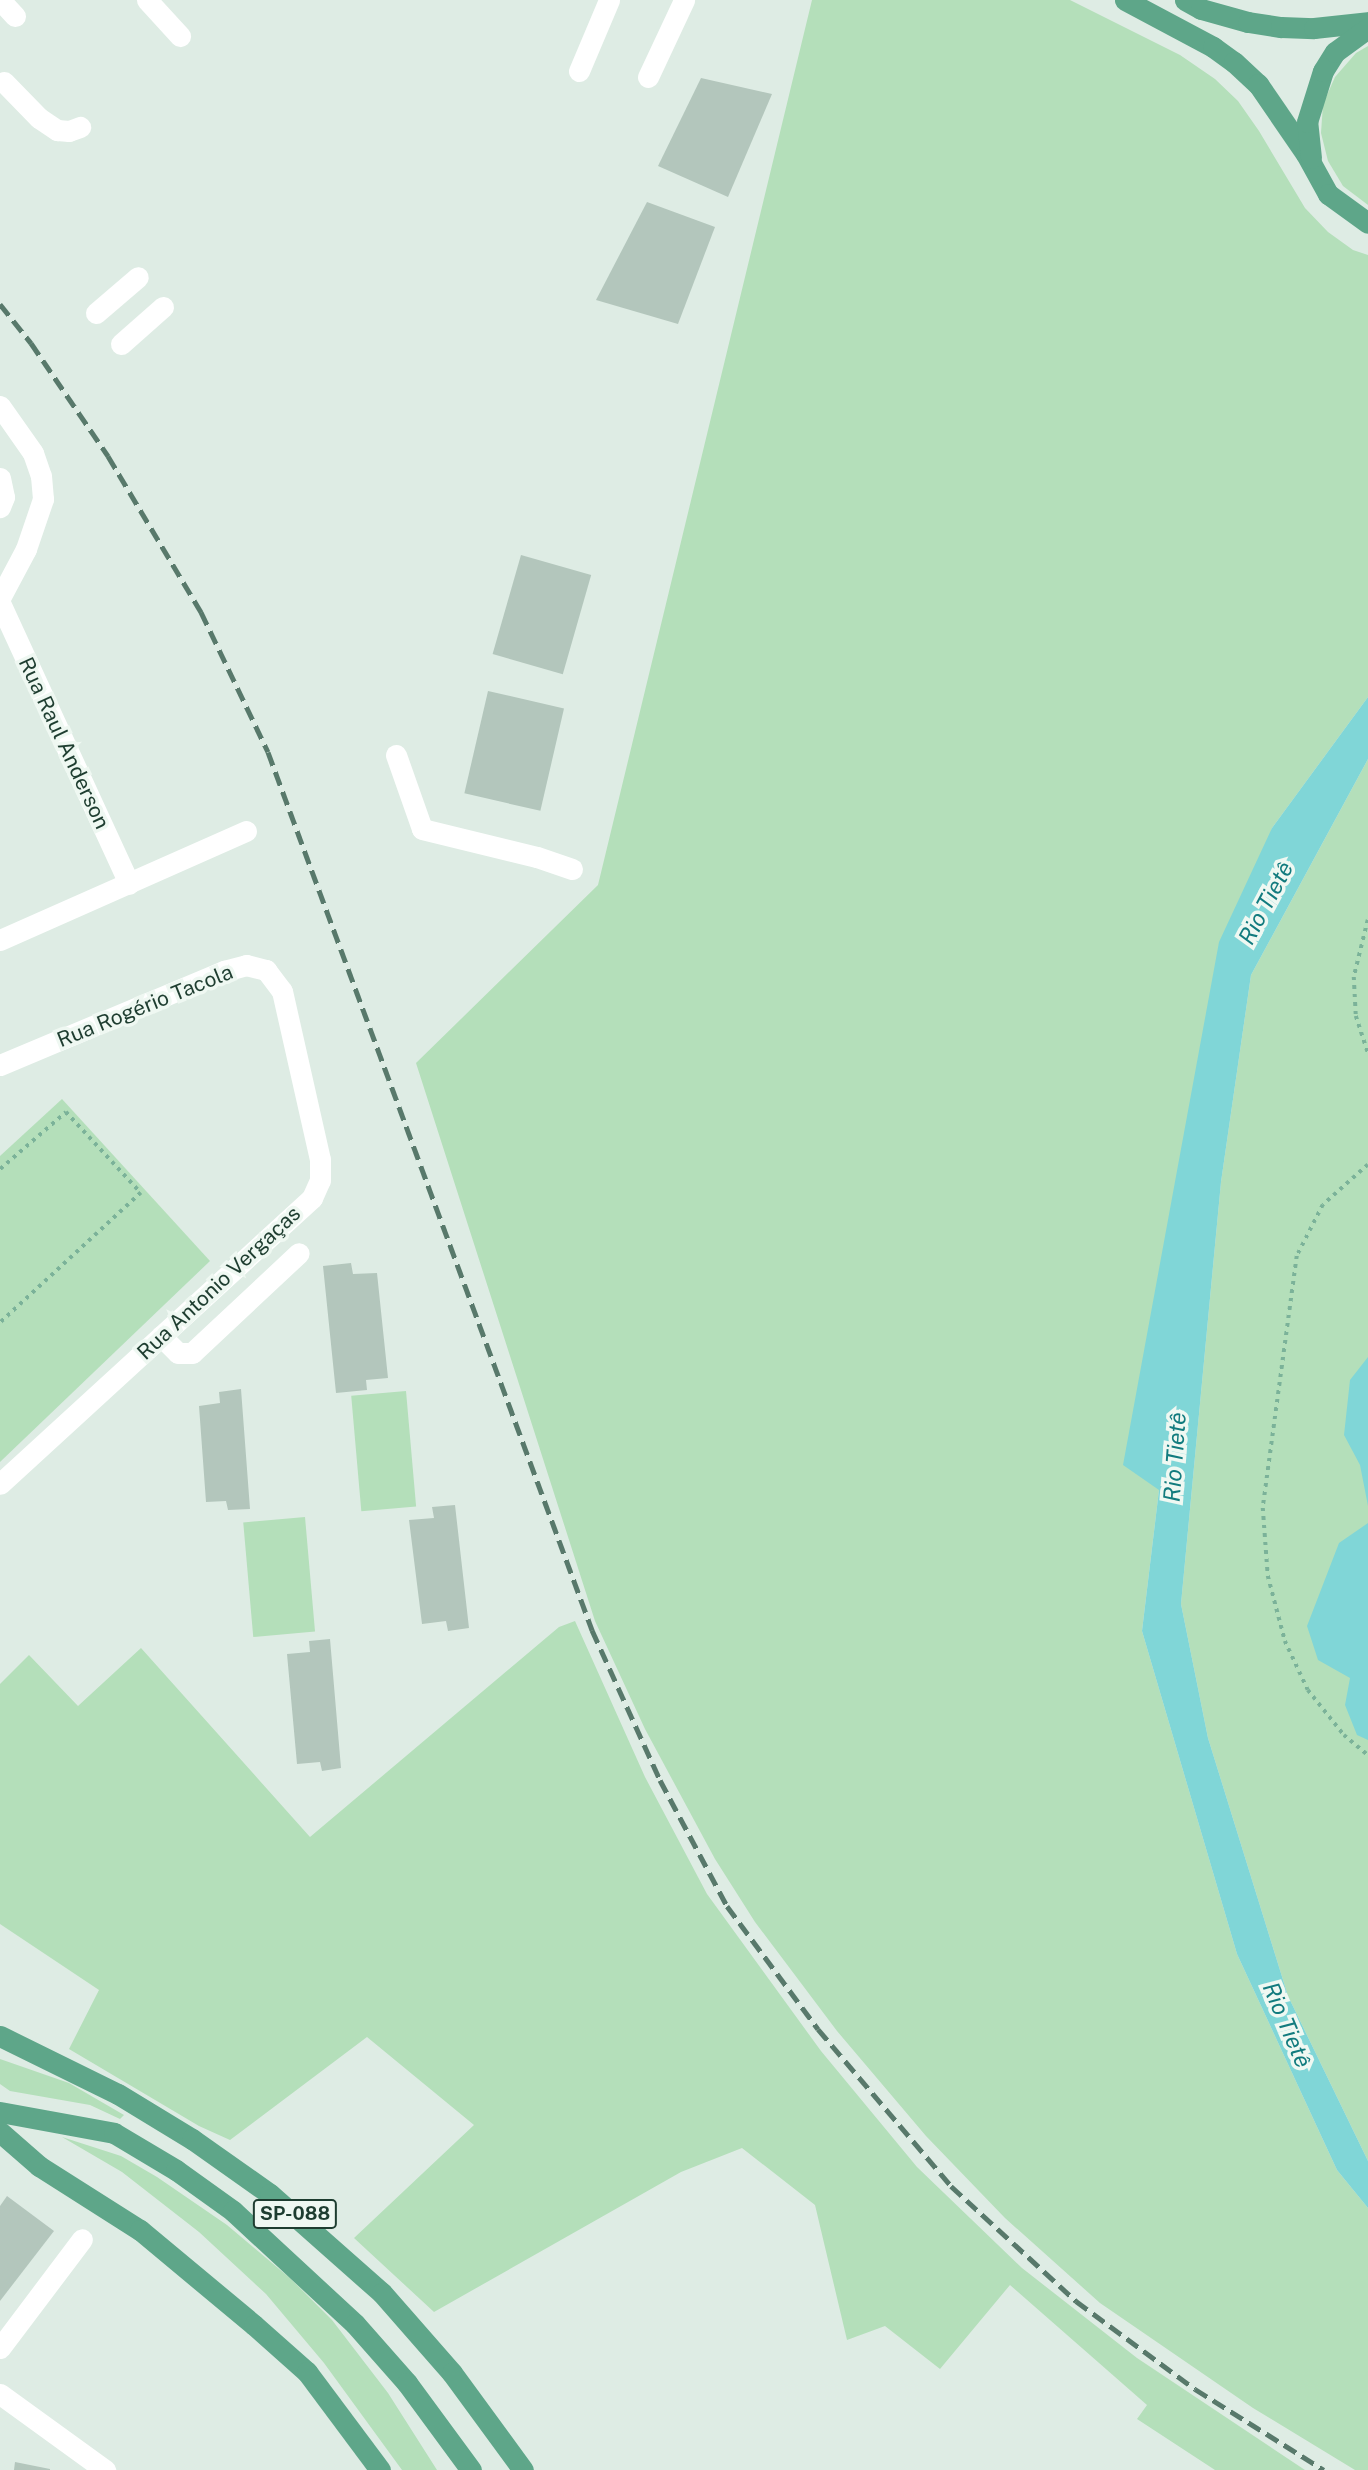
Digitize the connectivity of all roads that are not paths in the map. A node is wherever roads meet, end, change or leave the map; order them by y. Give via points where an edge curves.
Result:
1 (0, 0) edge
2 (147, 0) edge
3 (609, 0) edge
4 (684, 0) edge
5 (1115, 0) edge
6 (1125, 0) edge
7 (1185, 0) edge
8 (15, 16) dead end
9 (1368, 22) edge
10 (1168, 23) junction
11 (1368, 28) edge
12 (180, 36) dead end
13 (579, 71) dead end
14 (648, 76) dead end
15 (4, 82) dead end
16 (80, 127) dead end
17 (1314, 170) junction
18 (1368, 223) edge
19 (138, 276) dead end
20 (163, 307) dead end
21 (96, 313) dead end
22 (121, 344) dead end
23 (0, 406) edge
24 (0, 478) edge
25 (0, 507) edge
26 (0, 600) edge
27 (396, 755) dead end
28 (246, 831) dead end
29 (572, 869) dead end
30 (129, 884) junction
31 (0, 940) edge
32 (282, 991) joint
33 (0, 1065) edge
34 (299, 1253) dead end
35 (161, 1336) junction
36 (0, 1483) edge
37 (0, 2036) edge
38 (0, 2053) edge
39 (75, 2071) junction
40 (0, 2112) edge
41 (0, 2132) edge
42 (82, 2239) dead end
43 (0, 2348) edge
44 (0, 2394) edge
45 (105, 2470) edge
46 (380, 2470) edge
47 (471, 2470) edge
48 (523, 2470) edge

1 - 8 street
2 - 12 street
3 - 13 street
4 - 14 street
5 - 10 street
6 - 10 main road
7 - 9 main road via 1237,19 1281,27
10 - 17 main road via 1213,47 1258,84
11 - 17 main road via 1335,52 1313,97 1307,122
15 - 16 street via 57,130
17 - 18 main road via 1328,194
19 - 21 street
20 - 22 street
23 - 26 street via 33,453 43,499 26,549
24 - 25 street via 4,497
26 - 30 street, Rua Raul Anderson
27 - 29 street via 422,829
28 - 30 street
30 - 31 street
32 - 33 street, Rua Rogério Tacola via 266,970 246,965
32 - 35 street, Rua Antonio Vergaças via 320,1159 320,1180 312,1198
34 - 35 street via 192,1353 178,1353
35 - 36 street, Rua Antonio Vergaças
37 - 39 main road, SP-088
38 - 39 main road
39 - 48 main road, SP-088 via 192,2139 324,2238 382,2293 452,2373
40 - 47 main road via 114,2133 233,2211 355,2324 407,2383
41 - 46 main road via 39,2166 140,2230 307,2372
42 - 43 street
44 - 45 street

